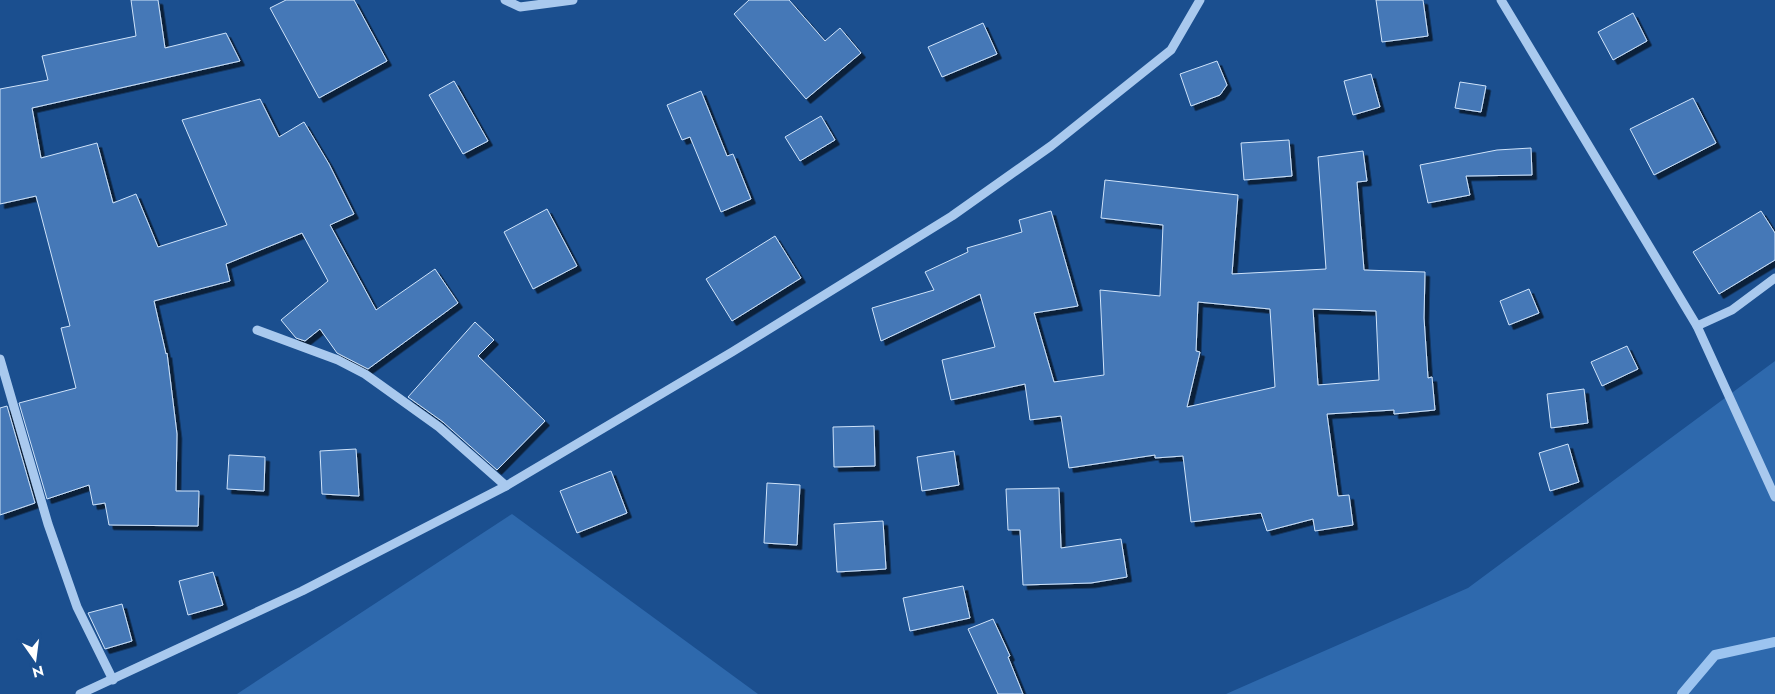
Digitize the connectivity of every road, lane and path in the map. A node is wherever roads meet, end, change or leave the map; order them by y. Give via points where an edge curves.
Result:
1 (505, 0) edge
2 (573, 0) edge
3 (1200, 0) edge
4 (1501, 0) edge
5 (1775, 278) edge
6 (1697, 326) junction
7 (257, 330) dead end
8 (0, 359) edge
9 (506, 486) junction
10 (1775, 498) edge
11 (113, 680) junction
12 (80, 694) edge

1 - 2 street via 520,7
3 - 9 street via 1171,50 1050,146 952,216
4 - 6 street
5 - 6 street via 1732,310
6 - 10 street
7 - 9 street via 338,360 365,374 439,427
8 - 11 street via 48,524 74,598
9 - 11 street via 302,591
11 - 12 street

